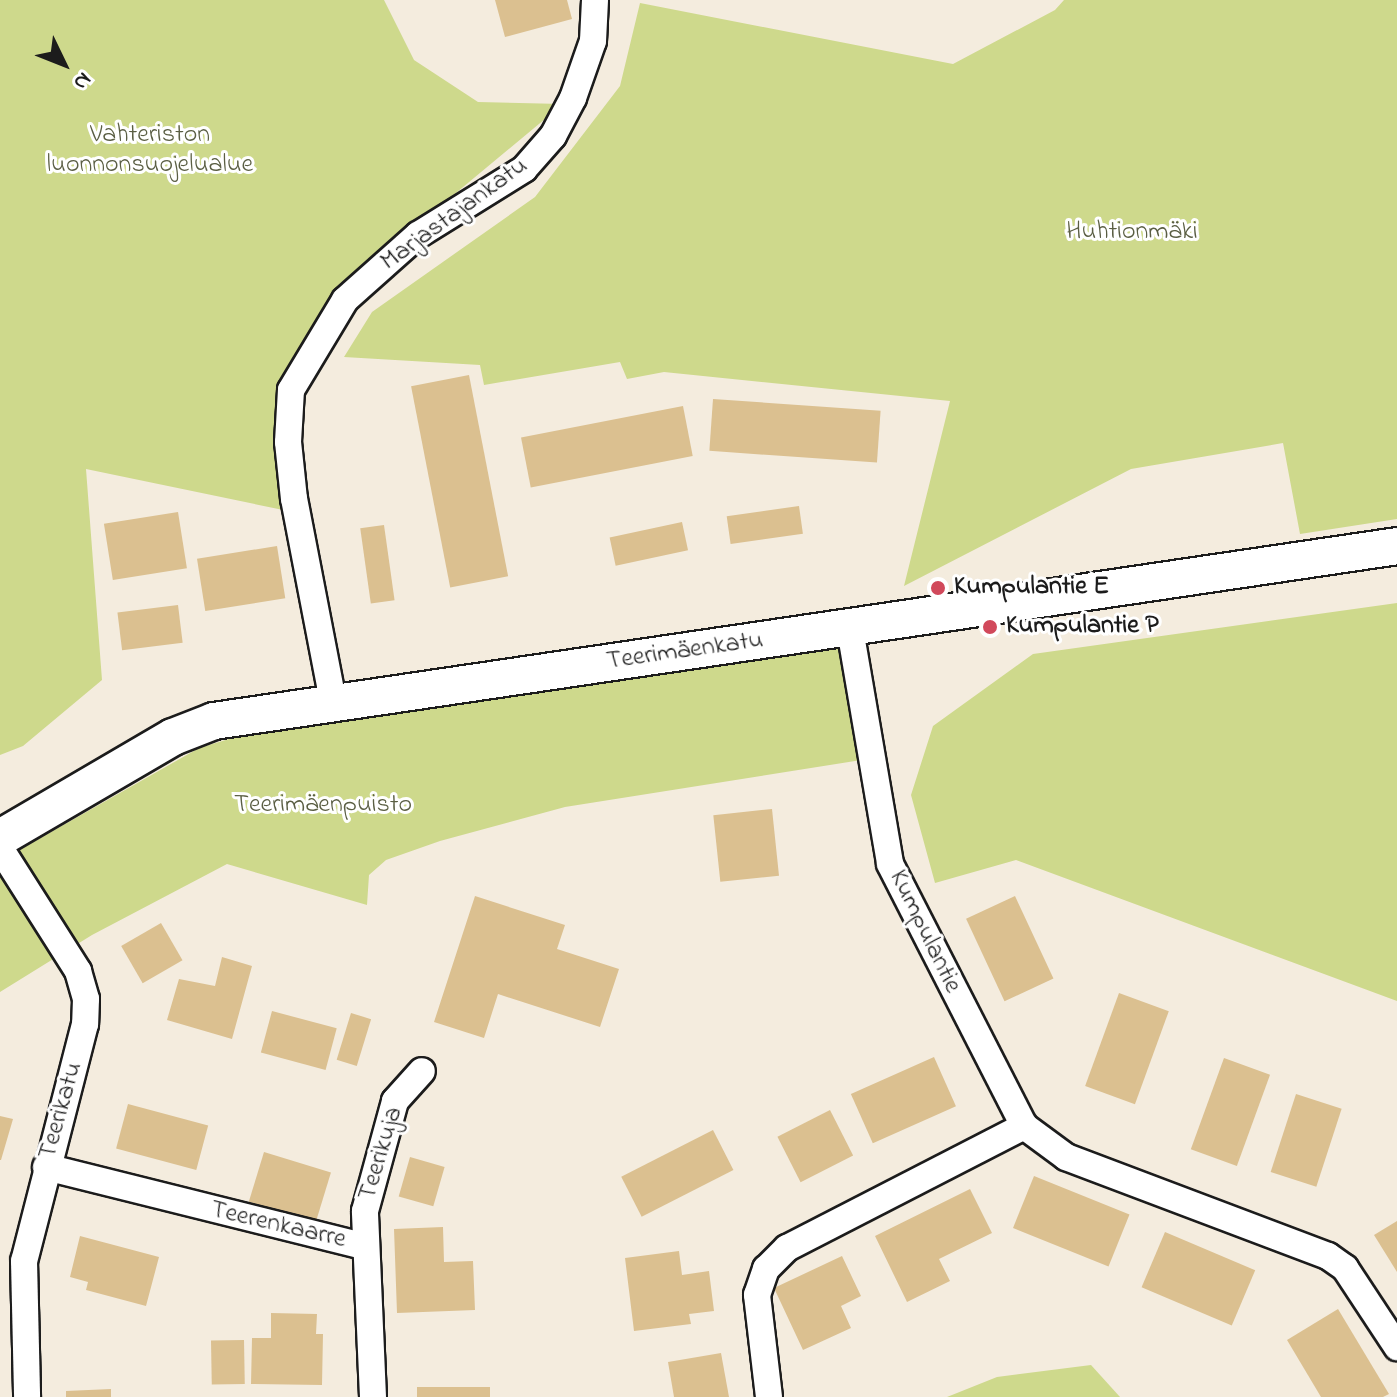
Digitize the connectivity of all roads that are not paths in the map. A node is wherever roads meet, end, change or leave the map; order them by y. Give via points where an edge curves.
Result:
1 (595, 0) edge
2 (1397, 546) edge
3 (850, 629) junction
4 (333, 701) junction
5 (0, 838) edge
6 (0, 848) edge
7 (422, 1071) dead end
8 (1024, 1126) junction
9 (46, 1167) junction
10 (364, 1246) junction
11 (1397, 1347) edge
12 (27, 1397) edge
13 (373, 1397) edge
14 (769, 1397) edge

1 - 4 street, Marjastajankatu via 593,41 553,136 524,169 418,235 345,300 291,390 288,442 294,499
2 - 3 street, Teerimäenkatu
3 - 4 street, Teerimäenkatu
3 - 8 street, Kumpulantie via 890,864
4 - 5 street, Teerimäenkatu via 214,721 173,737
6 - 9 street, Teerikatu via 78,971 86,999 85,1024
7 - 10 street, Teerikuja via 395,1101 365,1211
8 - 11 street, Kumpulantie via 1066,1157 1328,1256 1345,1268
8 - 14 street via 787,1248 766,1269 757,1295
9 - 10 street, Teerenkaarre
9 - 12 street, Teerikatu via 24,1261
10 - 13 street, Teerenkaarre

